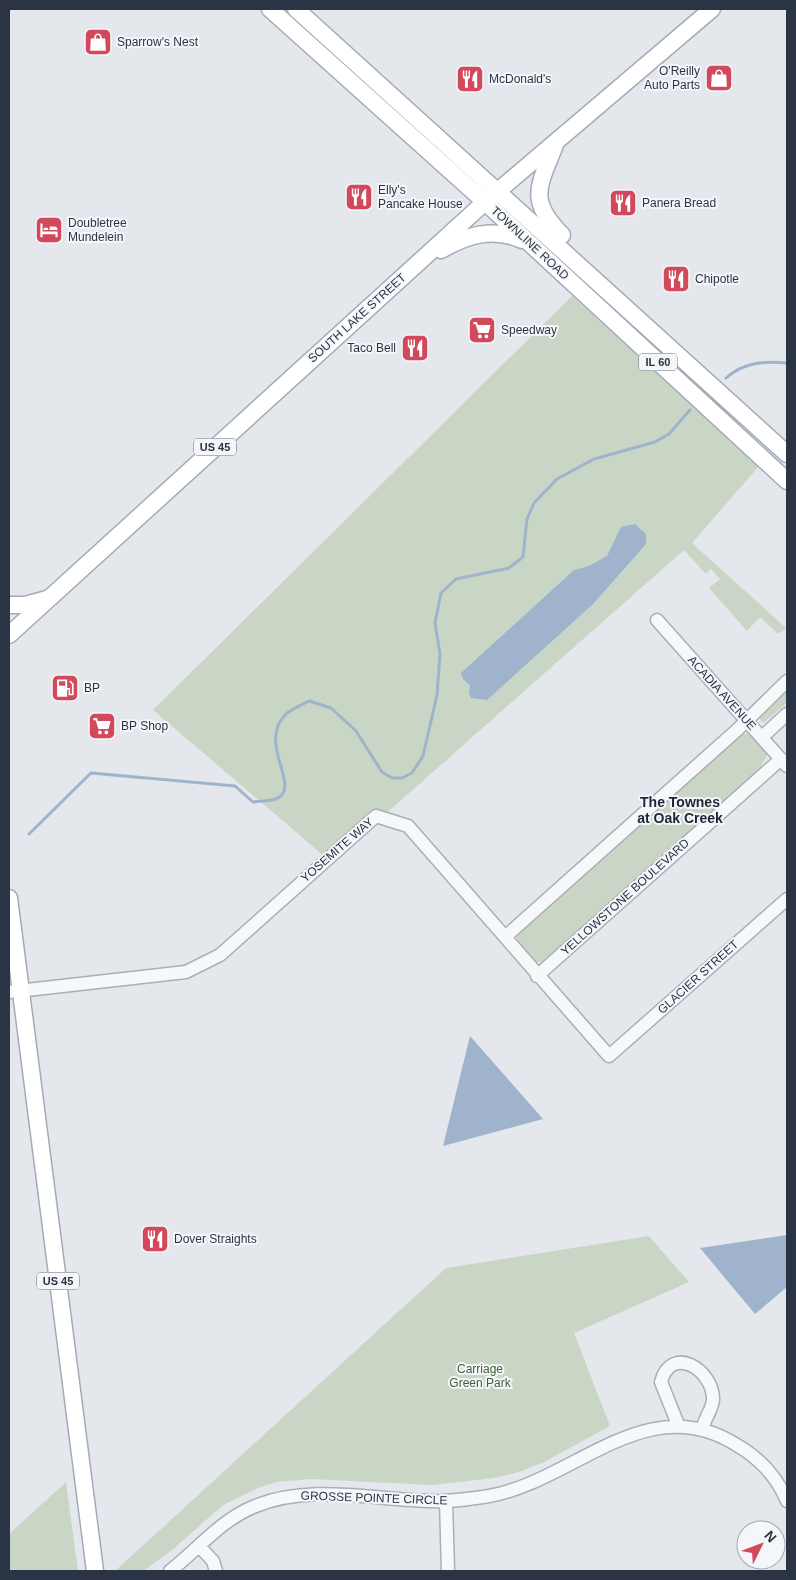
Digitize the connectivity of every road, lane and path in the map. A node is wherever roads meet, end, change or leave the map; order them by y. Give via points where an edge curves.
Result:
1 (270, 9) edge
2 (296, 9) edge
3 (712, 9) edge
4 (556, 143) junction
5 (499, 191) junction
6 (485, 202) junction
7 (529, 243) junction
8 (421, 261) junction
9 (600, 284) junction
10 (787, 454) edge
11 (787, 481) edge
12 (49, 598) junction
13 (9, 605) edge
14 (657, 620) dead end
15 (9, 635) edge
16 (787, 681) edge
17 (787, 714) edge
18 (746, 719) junction
19 (762, 736) junction
20 (784, 763) edge
21 (9, 898) edge
22 (787, 899) edge
23 (505, 937) junction
24 (537, 976) junction
25 (15, 991) edge
26 (609, 1056) joint
27 (679, 1427) junction
28 (702, 1430) junction
29 (446, 1501) junction
30 (787, 1501) edge
31 (199, 1546) junction
32 (95, 1571) edge
33 (172, 1571) edge
34 (216, 1571) edge
35 (448, 1571) edge

1 - 6 main road, TOWNLINE ROAD / IL 60
2 - 5 main road, TOWNLINE ROAD / IL 60
3 - 4 main road, SOUTH LAKE STREET / US 45
4 - 5 main road, SOUTH LAKE STREET / US 45
4 - 9 main road via 538,190 541,208 548,220 580,253
5 - 6 main road, SOUTH LAKE STREET / US 45
5 - 9 main road, TOWNLINE ROAD / IL 60
6 - 7 main road, TOWNLINE ROAD / IL 60
6 - 8 main road, SOUTH LAKE STREET / US 45
7 - 8 main road via 497,232 479,234 458,240
7 - 11 main road, TOWNLINE ROAD / IL 60
8 - 12 main road, SOUTH LAKE STREET / US 45
9 - 10 main road, TOWNLINE ROAD / IL 60
12 - 13 main road via 25,605
12 - 15 main road, SOUTH LAKE STREET / US 45
14 - 18 street, ACADIA AVENUE
16 - 18 street
17 - 19 street
18 - 19 street, ACADIA AVENUE
18 - 23 street
19 - 20 street, ACADIA AVENUE
20 - 24 street, YELLOWSTONE BOULEVARD
21 - 25 main road, US 45
22 - 26 street, GLACIER STREET
23 - 24 street, YOSEMITE WAY
23 - 25 street, YOSEMITE WAY via 408,826 376,816 220,955 203,966 186,972
24 - 26 street, YOSEMITE WAY
25 - 32 main road, US 45
27 - 28 street, GROSSE POINTE CIRCLE
27 - 28 street via 661,1382 666,1370 686,1363 699,1369 713,1397
27 - 29 street, GROSSE POINTE CIRCLE via 667,1426 626,1435 546,1477 512,1490
28 - 30 street, GROSSE POINTE CIRCLE via 728,1439 758,1460 777,1481
29 - 31 street, GROSSE POINTE CIRCLE via 316,1494 284,1497 252,1507
29 - 35 street
31 - 33 street, GROSSE POINTE CIRCLE
31 - 34 street via 213,1561

